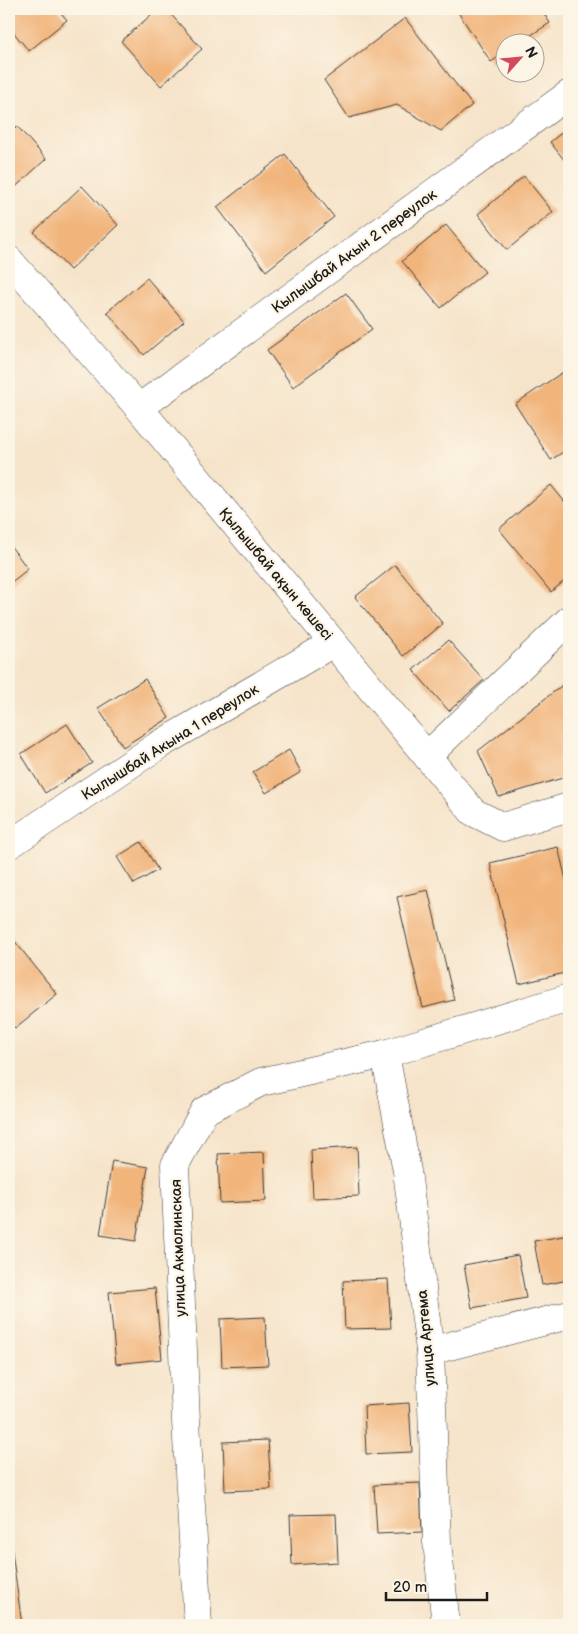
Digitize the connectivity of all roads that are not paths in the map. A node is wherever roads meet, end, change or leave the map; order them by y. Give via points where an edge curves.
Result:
1 (569, 94) edge
2 (9, 260) edge
3 (139, 408) junction
4 (569, 620) edge
5 (333, 643) junction
6 (427, 756) junction
7 (569, 807) edge
8 (9, 845) edge
9 (569, 998) edge
10 (385, 1054) junction
11 (569, 1315) edge
12 (430, 1351) junction
13 (198, 1625) edge
14 (446, 1625) edge

1 - 3 street, Кылышбай Акын 2 переулок
2 - 3 street, Қылышбай ақын көшесі
3 - 5 street, Қылышбай ақын көшесі
4 - 6 street
5 - 6 street, Қылышбай ақын көшесі
5 - 8 street, Кылышбай Акына 1 переулок via 159,745
6 - 7 street, Қылышбай ақын көшесі via 473,812 502,827
9 - 10 street, улица Акмолинская
10 - 12 street, улица Артема via 407,1171
10 - 13 street, улица Акмолинская via 261,1082 204,1111 175,1165
11 - 12 street
12 - 14 street, улица Артема via 437,1542

